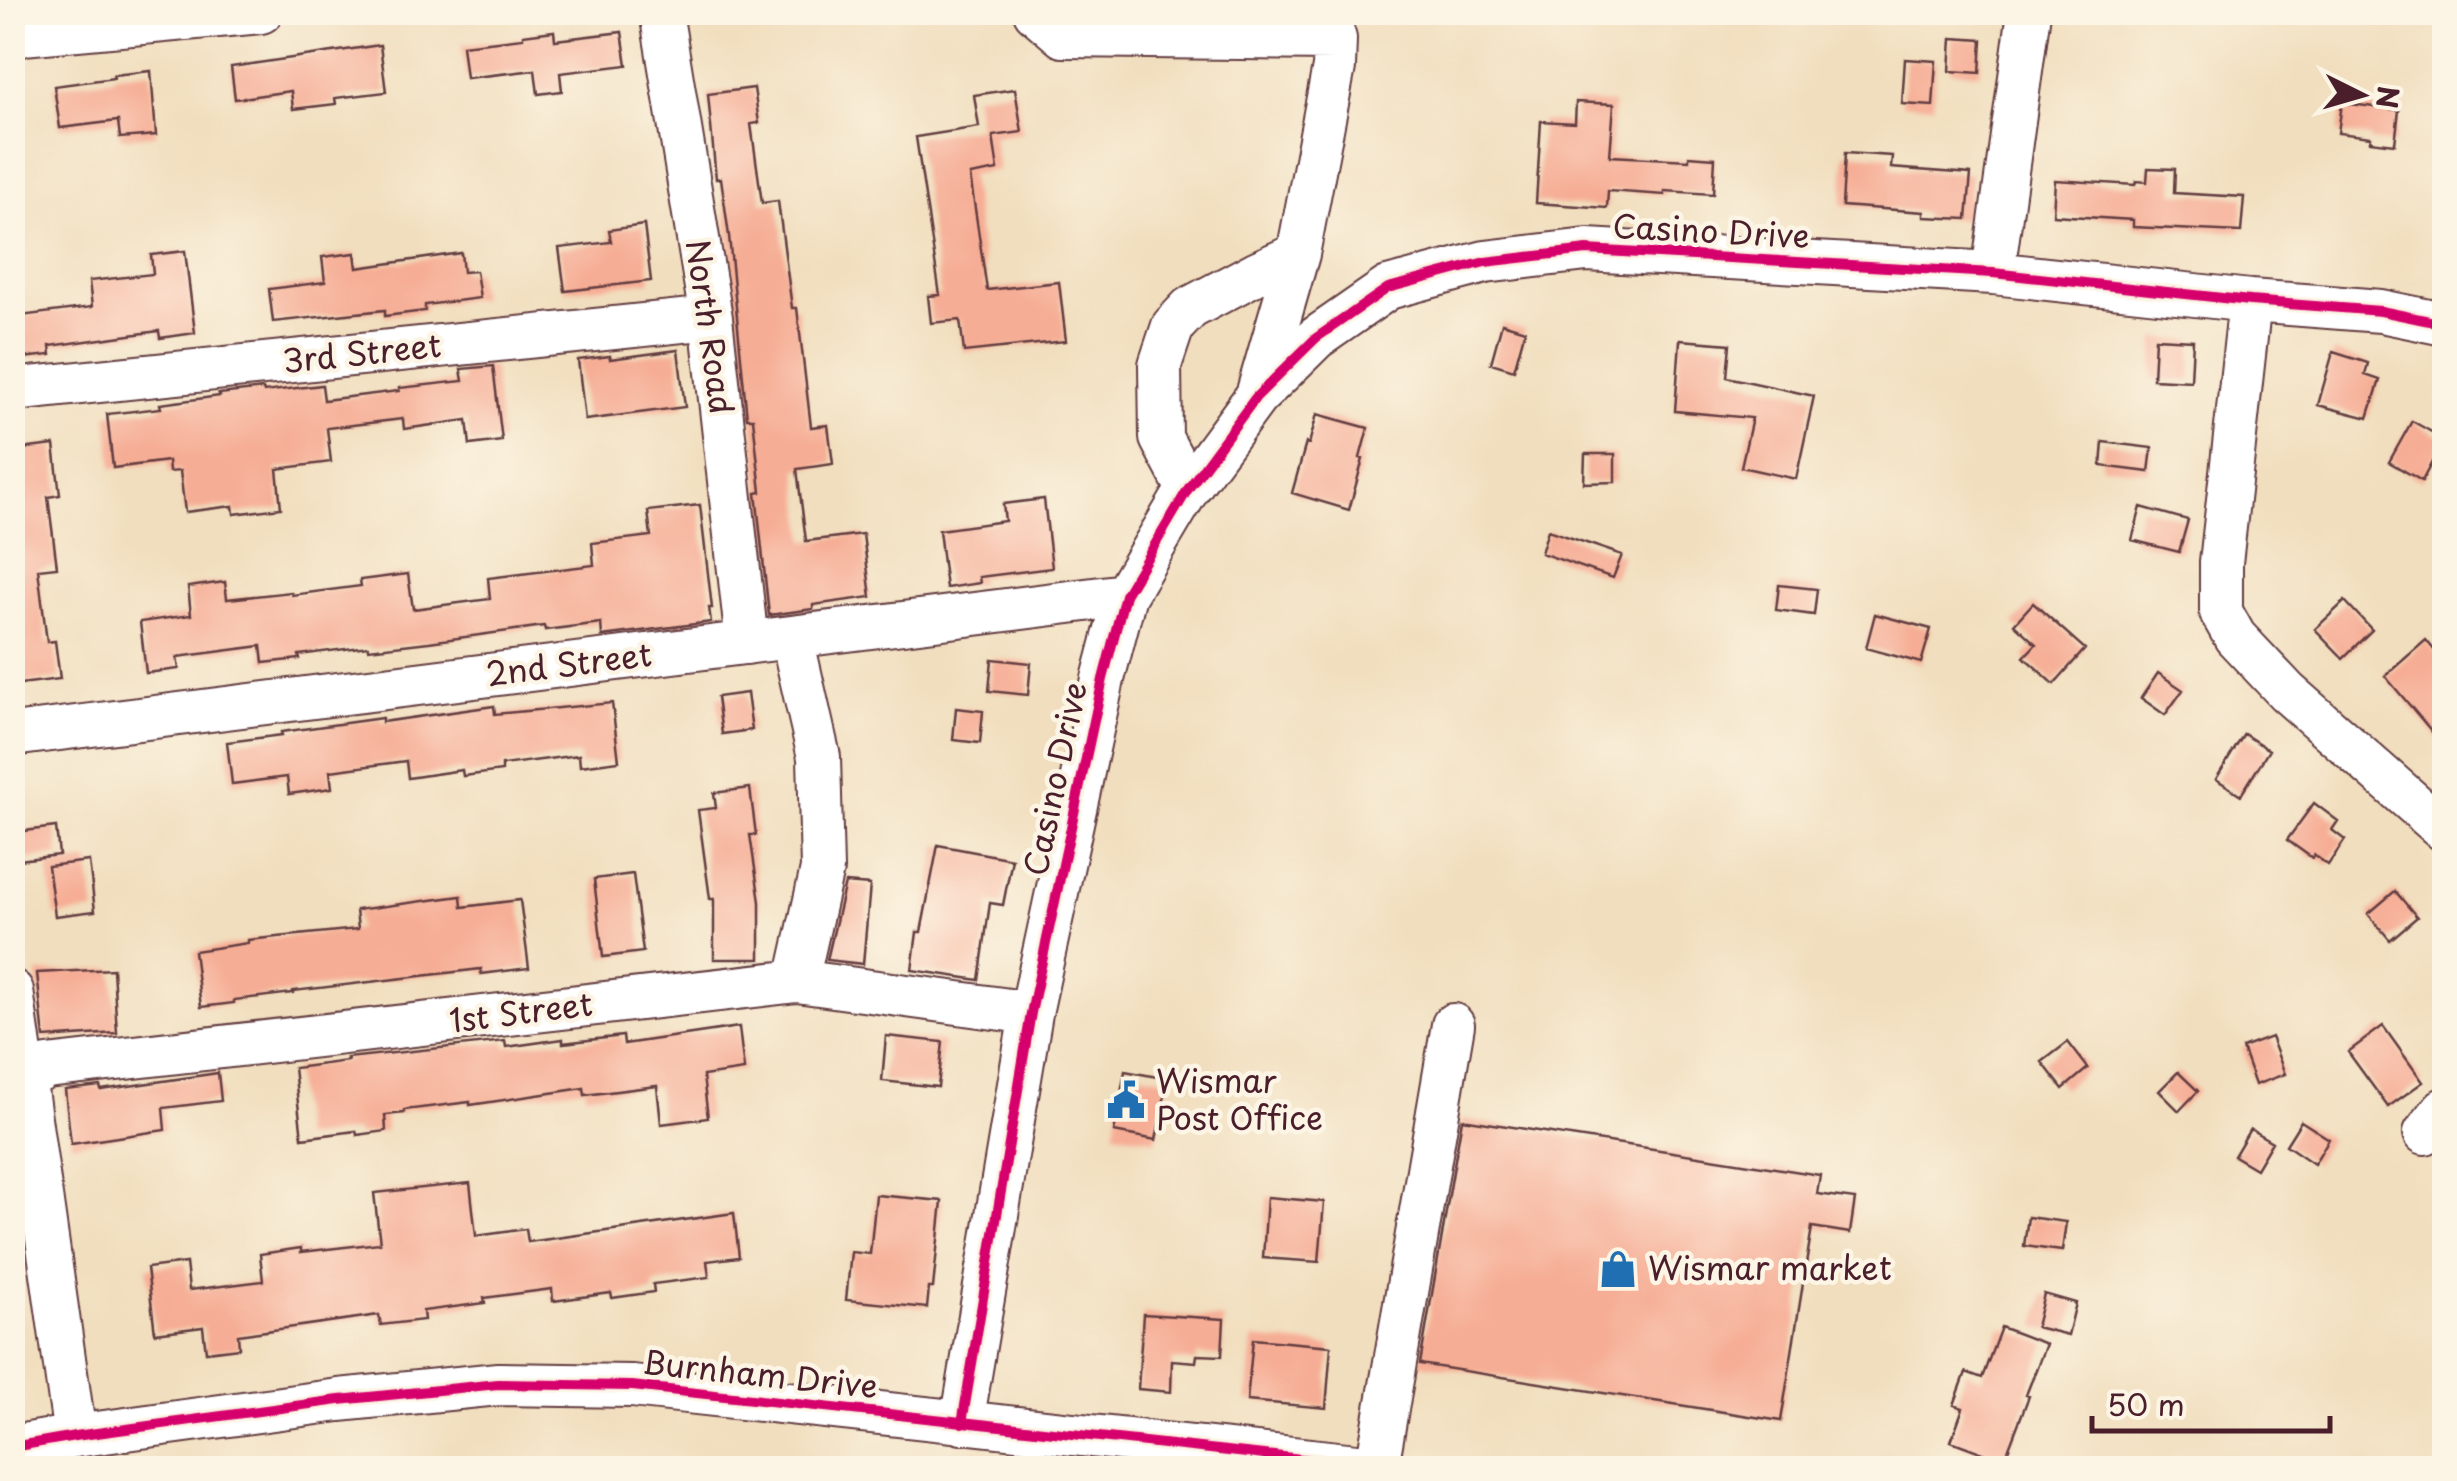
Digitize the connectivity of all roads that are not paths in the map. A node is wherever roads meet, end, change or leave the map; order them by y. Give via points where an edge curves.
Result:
1 (261, 12) edge
2 (660, 12) edge
3 (1035, 12) edge
4 (2029, 17) edge
5 (1330, 26) edge
6 (12, 36) edge
7 (1298, 254) junction
8 (1993, 273) junction
9 (2250, 301) junction
10 (711, 318) junction
11 (2444, 324) edge
12 (12, 390) edge
13 (1256, 397) junction
14 (1188, 488) junction
15 (1126, 595) junction
16 (792, 638) junction
17 (748, 643) junction
18 (12, 736) edge
19 (2444, 830) edge
20 (797, 980) junction
21 (12, 991) edge
22 (1031, 1012) junction
23 (1453, 1025) dead end
24 (19, 1079) edge
25 (962, 1423) junction
26 (75, 1436) junction
27 (12, 1447) edge
28 (1380, 1468) edge

1 - 6 street
2 - 10 street, North Road
3 - 5 street via 1063,36
4 - 8 street
5 - 7 street via 1334,67
7 - 13 street
7 - 14 street via 1190,308 1173,326 1160,366 1161,438
8 - 9 street, Casino Drive
8 - 13 street, Casino Drive via 1586,250 1485,262 1388,288 1316,338
9 - 11 street, Casino Drive via 2381,311
9 - 19 street via 2221,612 2287,692
10 - 12 street, 3rd Street
10 - 17 street, North Road
13 - 14 street, Casino Drive
14 - 15 street, Casino Drive
15 - 16 street, 2nd Street
15 - 22 street, Casino Drive
16 - 17 street, 2nd Street
16 - 20 street via 820,757 822,869
17 - 18 street, 2nd Street
20 - 22 street, 1st Street
20 - 24 street, 1st Street via 47,1067
21 - 24 street
22 - 25 street, Casino Drive
23 - 28 street
24 - 26 street
25 - 26 street, Burnham Drive via 632,1386 498,1384
25 - 28 street, Burnham Drive
26 - 27 street, Burnham Drive

